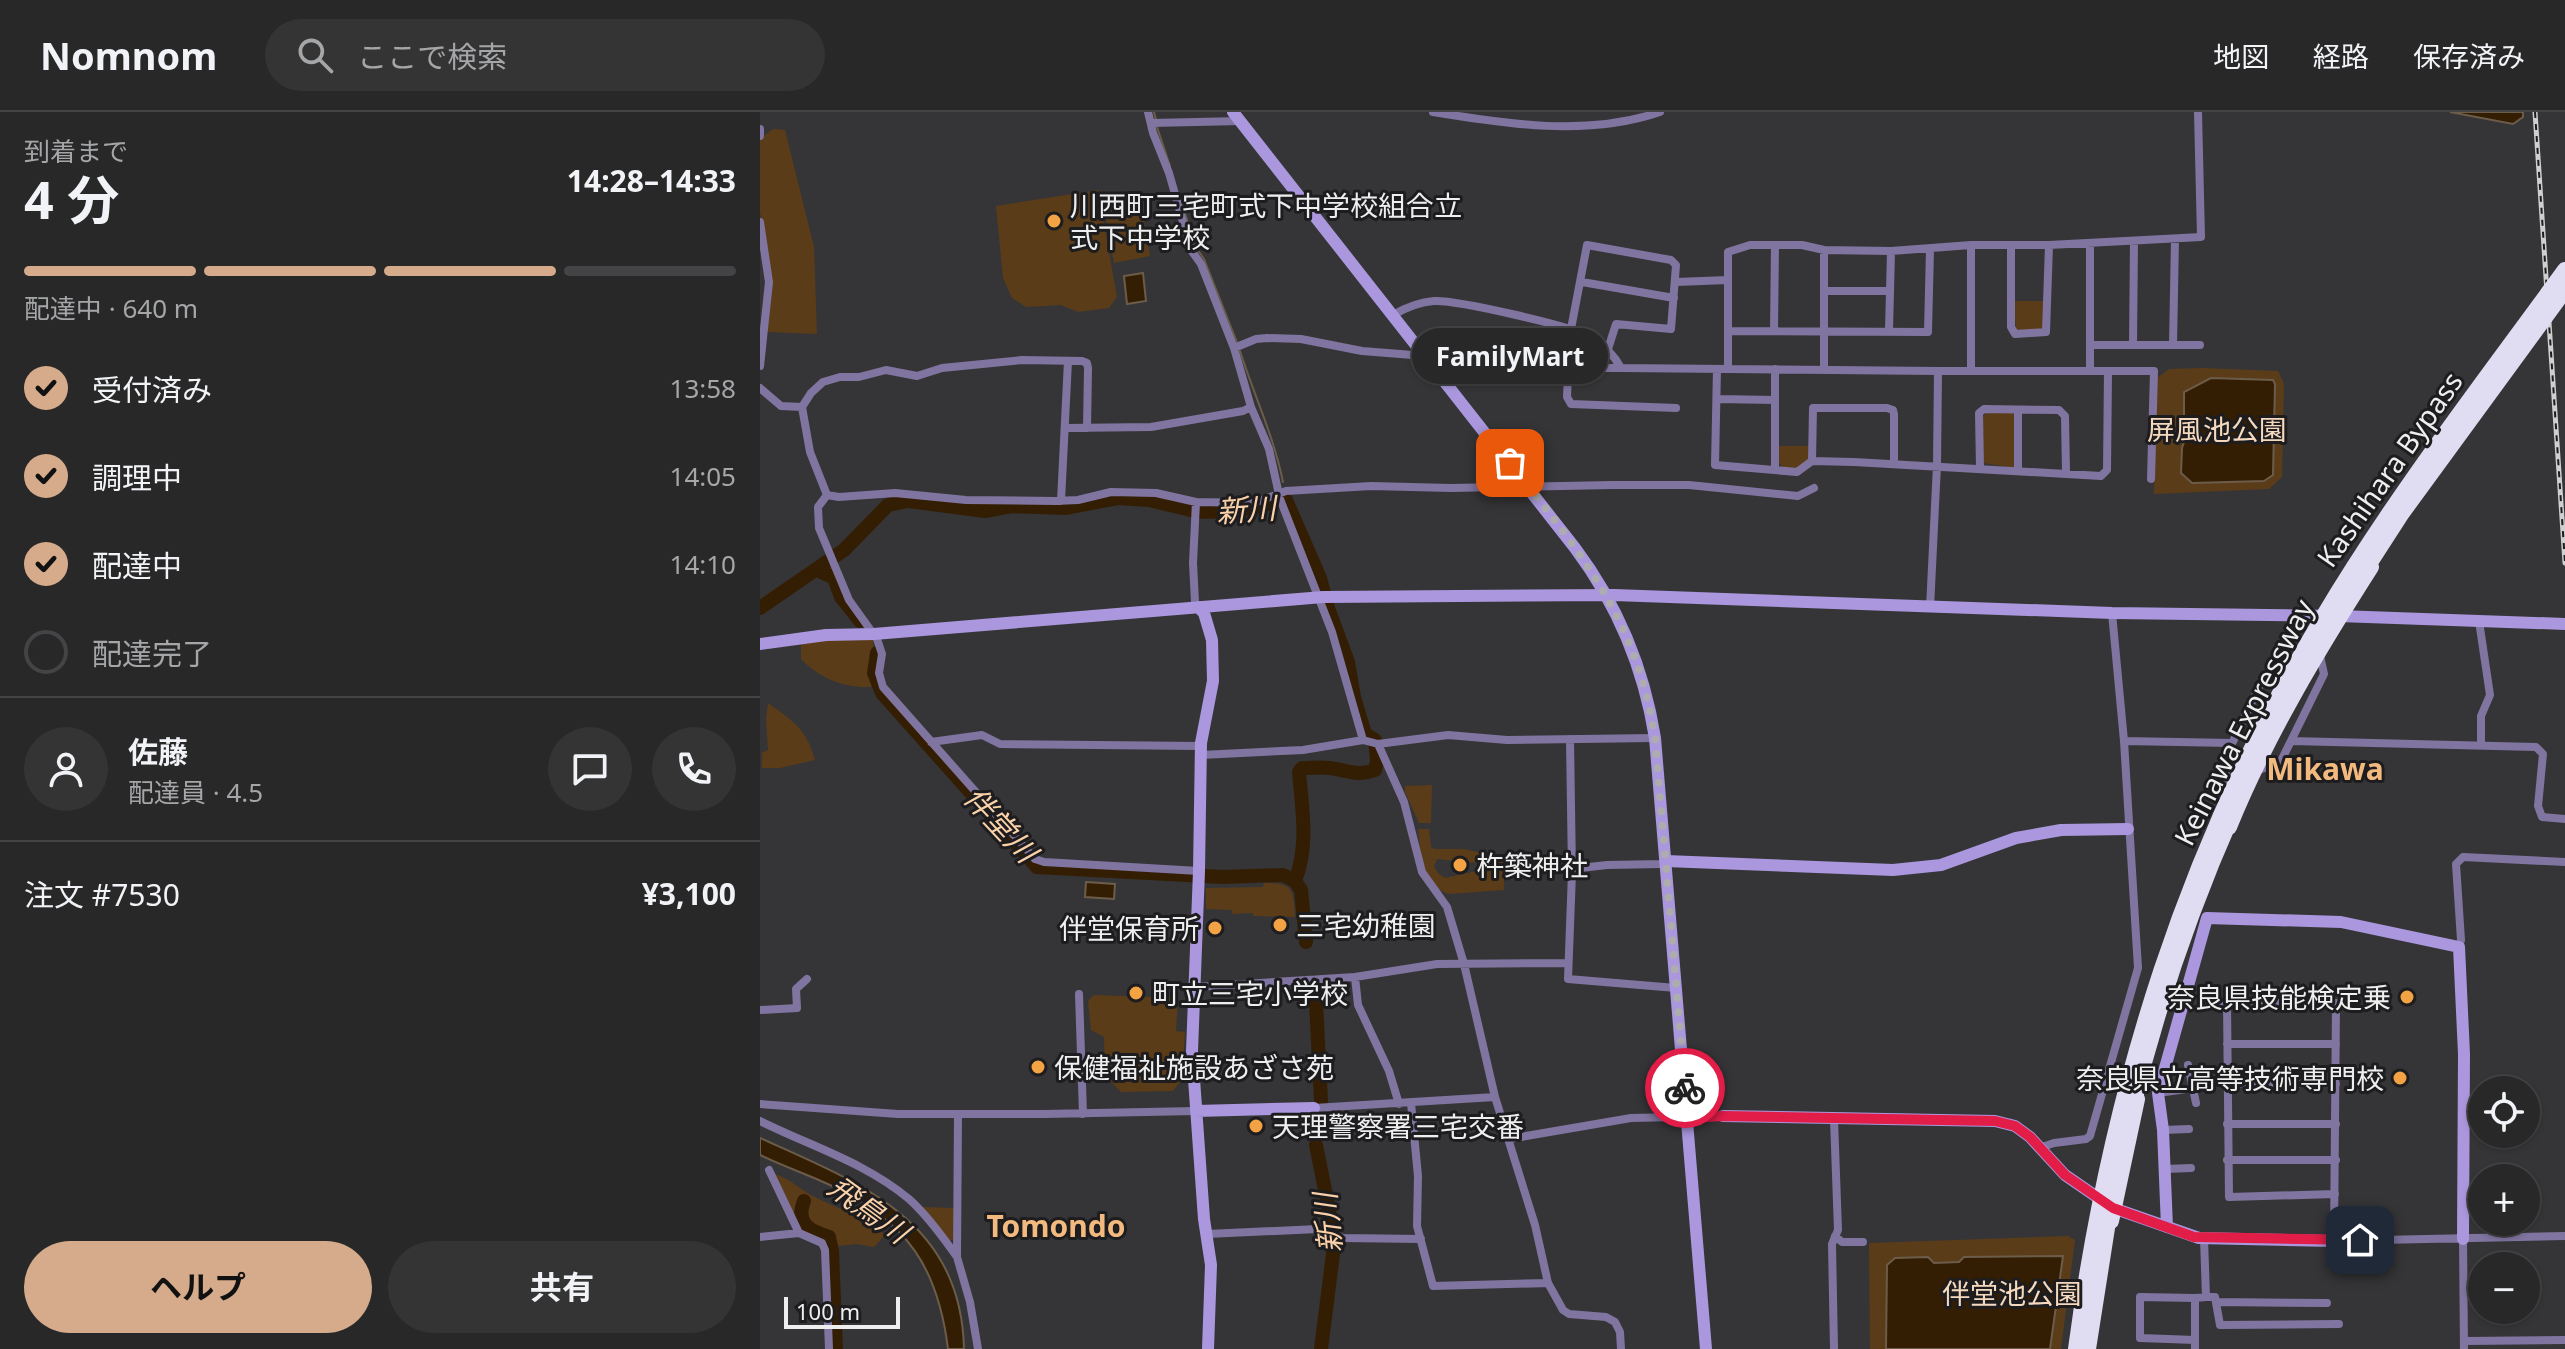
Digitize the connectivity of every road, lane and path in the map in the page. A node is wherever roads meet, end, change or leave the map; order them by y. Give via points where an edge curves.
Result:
1 (1148, 112) edge
2 (1433, 112) edge
3 (1660, 112) edge
4 (2198, 112) edge
5 (1237, 117) edge
6 (1151, 123) junction
7 (760, 129) edge
8 (760, 136) edge
9 (760, 222) edge
10 (2175, 239) junction
11 (2134, 241) junction
12 (2090, 243) junction
13 (1775, 245) junction
14 (1971, 245) junction
15 (2011, 245) junction
16 (2049, 245) junction
17 (1930, 249) junction
18 (1824, 250) junction
19 (1891, 251) junction
20 (2563, 273) edge
21 (1728, 280) junction
22 (1582, 282) junction
23 (1676, 282) junction
24 (1824, 291) junction
25 (1889, 291) junction
26 (1674, 298) junction
27 (2565, 300) edge
28 (1393, 315) junction
29 (1571, 329) junction
30 (1774, 330) junction
31 (1728, 331) junction
32 (1823, 331) junction
33 (1889, 331) junction
34 (2090, 345) junction
35 (2133, 345) junction
36 (2173, 345) junction
37 (2200, 345) dead end
38 (1234, 348) junction
39 (1608, 349) junction
40 (1425, 356) junction
41 (1068, 361) junction
42 (760, 366) edge
43 (1621, 368) junction
44 (1717, 369) junction
45 (1728, 369) junction
46 (1775, 369) junction
47 (1824, 369) junction
48 (1971, 370) junction
49 (1938, 371) junction
50 (2090, 371) junction
51 (2108, 371) junction
52 (760, 388) edge
53 (1717, 399) junction
54 (1775, 400) junction
55 (802, 407) junction
56 (1251, 407) junction
57 (1676, 408) dead end
58 (2018, 410) junction
59 (2459, 426) junction
60 (1066, 428) junction
61 (1087, 428) junction
62 (1812, 461) junction
63 (1894, 463) junction
64 (1937, 465) junction
65 (1980, 468) junction
66 (1775, 470) junction
67 (2018, 471) junction
68 (2066, 473) junction
69 (2151, 479) dead end
70 (1528, 486) junction
71 (1814, 488) dead end
72 (1280, 494) junction
73 (827, 495) junction
74 (1061, 501) junction
75 (1196, 502) junction
76 (1607, 595) junction
77 (1323, 597) junction
78 (1198, 607) junction
79 (1930, 608) junction
80 (2112, 613) junction
81 (2321, 615) junction
82 (2339, 616) junction
83 (2479, 621) junction
84 (2565, 624) edge
85 (874, 634) junction
86 (760, 644) edge
87 (2319, 650) junction
88 (2287, 674) junction
89 (1655, 738) junction
90 (1570, 739) junction
91 (1363, 740) junction
92 (2124, 741) junction
93 (2291, 741) junction
94 (931, 742) junction
95 (2232, 743) junction
96 (1378, 744) junction
97 (2481, 744) junction
98 (1201, 750) junction
99 (2256, 771) junction
100 (2228, 789) junction
101 (2565, 819) edge
102 (2128, 829) junction
103 (1666, 861) junction
104 (2565, 862) edge
105 (1571, 869) junction
106 (1199, 875) junction
107 (2459, 947) junction
108 (1568, 963) junction
109 (1464, 964) junction
110 (1355, 977) junction
111 (807, 979) dead end
112 (1196, 987) junction
113 (1676, 988) junction
114 (1079, 994) dead end
115 (2208, 1003) dead end
116 (2227, 1003) junction
117 (760, 1010) edge
118 (2227, 1044) junction
119 (2336, 1044) junction
120 (2188, 1065) dead end
121 (2227, 1083) junction
122 (2336, 1084) junction
123 (2193, 1088) junction
124 (2158, 1093) junction
125 (1495, 1097) junction
126 (1411, 1103) junction
127 (2196, 1103) dead end
128 (760, 1104) edge
129 (1399, 1104) junction
130 (1314, 1108) joint
131 (1196, 1111) junction
132 (958, 1114) junction
133 (1083, 1114) junction
134 (1723, 1116) joint
135 (1688, 1118) junction
136 (1834, 1119) junction
137 (760, 1121) edge
138 (2227, 1124) junction
139 (2336, 1124) junction
140 (2189, 1129) dead end
141 (2163, 1130) junction
142 (1509, 1139) junction
143 (2039, 1148) junction
144 (2227, 1160) junction
145 (2336, 1160) junction
146 (2191, 1168) dead end
147 (2165, 1169) junction
148 (769, 1170) dead end
149 (2335, 1194) junction
150 (2098, 1199) junction
151 (2113, 1208) junction
152 (2167, 1227) junction
153 (799, 1233) junction
154 (1207, 1234) junction
155 (1835, 1236) junction
156 (2565, 1236) edge
157 (760, 1237) edge
158 (2204, 1238) junction
159 (1421, 1239) junction
160 (2463, 1239) junction
161 (2334, 1241) junction
162 (1863, 1242) dead end
163 (957, 1257) junction
164 (1548, 1283) junction
165 (2206, 1297) junction
166 (2195, 1298) junction
167 (2216, 1302) junction
168 (2327, 1303) dead end
169 (2339, 1324) dead end
170 (2150, 1338) junction
171 (2565, 1340) edge
172 (2195, 1344) edge
173 (2464, 1345) edge
174 (829, 1349) edge
175 (978, 1349) edge
176 (1208, 1349) edge
177 (1621, 1349) edge
178 (1706, 1349) edge
179 (1834, 1349) edge
180 (2075, 1349) edge
181 (2089, 1349) edge
182 (2150, 1349) edge

1 - 6 street
2 - 3 street via 1560,126
4 - 10 street via 2201,237
5 - 6 street
5 - 28 street
6 - 38 street via 1191,250
7 - 8 street
9 - 42 street via 769,282
10 - 11 street
10 - 36 street
11 - 12 street
11 - 35 street
12 - 16 street
12 - 34 street
13 - 18 street
13 - 21 street via 1728,252
13 - 30 street
14 - 15 street
14 - 17 street
14 - 48 street
15 - 16 street
15 - 16 street via 2015,334 2046,332
17 - 19 street
17 - 33 street via 1928,332
18 - 19 street
18 - 24 street
19 - 25 street
20 - 59 highway, Kashihara Bypass, bridge
20 - 180 highway, Keinawa Expressway, bridge via 2349,574 2272,709 2219,818 2181,910 2127,1083
20 - 181 highway, Keinawa Expressway, bridge via 2360,578 2280,714 2247,782 2191,915 2146,1056 2111,1200
21 - 23 street
21 - 31 street
22 - 23 street via 1587,245 1671,260
22 - 26 street
22 - 29 street
23 - 26 street
24 - 25 street
24 - 32 street
25 - 33 street
26 - 39 street via 1671,329 1616,324
27 - 59 highway, Kashihara Bypass, bridge
28 - 29 street via 1433,301
28 - 40 street
29 - 39 street
30 - 31 street
30 - 32 street
31 - 45 street
32 - 33 street
32 - 47 street
34 - 35 street
34 - 50 street
35 - 36 street
36 - 37 street
38 - 40 street via 1267,338
38 - 56 street
39 - 43 street
40 - 70 street
41 - 55 street via 967,365 917,376 886,370 840,377 823,382
41 - 60 street
41 - 61 street via 1087,363
43 - 44 street
43 - 57 street via 1574,368 1568,374 1571,404
44 - 45 street
44 - 53 street
45 - 46 street
46 - 47 street
46 - 54 street
47 - 49 street
48 - 49 street
48 - 50 street
49 - 64 street
50 - 51 street
51 - 68 street via 2107,470 2101,476
51 - 69 street via 2154,371
52 - 55 street via 781,406
53 - 54 street
53 - 66 street via 1715,465
54 - 66 street
55 - 73 street via 810,452
56 - 61 street via 1173,424
56 - 72 street
58 - 65 street via 1979,413
58 - 67 street
58 - 68 street via 2063,412
59 - 81 highway, Kashihara Bypass via 2391,505
59 - 82 highway, Kashihara Bypass
60 - 61 street
60 - 74 street
62 - 63 street
62 - 63 street via 1813,408 1887,408 1894,414
62 - 66 street via 1797,472
63 - 64 street
64 - 65 street
64 - 79 street
65 - 67 street
67 - 68 street
70 - 71 street via 1689,485 1798,496
70 - 72 street via 1371,486
70 - 76 street
72 - 75 street via 1254,503
72 - 77 street
73 - 74 street
73 - 85 street via 818,507 819,528 849,600
74 - 75 street via 1111,492 1156,493
75 - 78 street via 1193,563
76 - 77 street
76 - 79 street
76 - 89 street via 1645,686
77 - 78 street
77 - 91 street
78 - 85 street
78 - 98 street via 1212,640 1213,681
79 - 80 street
80 - 81 street
80 - 92 street
81 - 82 street
81 - 88 highway, Kashihara Bypass
82 - 83 street
82 - 87 highway, Kashihara Bypass
83 - 84 street
83 - 97 street via 2490,695 2481,716
85 - 86 street
85 - 94 street via 882,654 883,687
87 - 93 street via 2324,674
87 - 99 highway, Kashihara Bypass
88 - 95 street via 2261,683
88 - 100 highway, Kashihara Bypass
89 - 90 street
89 - 103 street
90 - 96 street via 1448,735
90 - 105 street
91 - 96 street
91 - 98 street via 1303,750
92 - 95 street
92 - 102 street
93 - 97 street
93 - 99 street via 2278,763
94 - 98 street via 982,735 1000,744
94 - 106 street via 1035,859
95 - 100 street via 2225,762
96 - 109 street via 1404,802 1422,872 1447,907
97 - 101 street via 2536,747 2543,754 2538,806 2542,817
98 - 106 street
99 - 151 highway, Kashihara Bypass via 2194,916 2161,1014
100 - 150 highway, Kashihara Bypass via 2146,1005
102 - 103 street via 2061,830 2016,838 1941,865 1893,870
102 - 143 street via 2138,968 2090,1136
103 - 105 street
103 - 113 street
104 - 107 street via 2463,857 2456,864
105 - 108 street
106 - 112 street
107 - 124 street via 2341,922 2207,918
107 - 160 street
108 - 109 street
108 - 113 street via 1568,979
109 - 110 street
109 - 125 street
110 - 112 street
110 - 129 street via 1358,1005
111 - 117 street via 796,989 797,1008
112 - 131 street
113 - 135 street
114 - 133 street
115 - 116 street
116 - 118 street
116 - 119 street via 2336,1003
118 - 119 street
118 - 121 street
119 - 122 street
120 - 123 street
121 - 122 street
121 - 138 street
122 - 139 street
123 - 124 street
123 - 127 street
124 - 141 street
125 - 126 street
125 - 142 street
126 - 129 street
126 - 159 street
128 - 132 street
129 - 130 street
130 - 131 street
131 - 133 street
131 - 154 street
132 - 133 street
132 - 163 street
134 - 135 street
134 - 136 street
135 - 142 street via 1631,1118
135 - 178 street
136 - 143 street via 1995,1121 2015,1126
136 - 155 street
137 - 163 street via 889,1185 921,1212
138 - 139 street
138 - 144 street
139 - 145 street
140 - 141 street
141 - 147 street
142 - 164 street
143 - 150 street
144 - 145 street
144 - 149 street via 2229,1197
145 - 149 street
146 - 147 street
147 - 152 street
148 - 153 street
149 - 161 street
150 - 151 street
150 - 180 highway, Kashihara Bypass
151 - 152 street
151 - 181 highway, Kashihara Bypass
152 - 158 street
153 - 157 street
153 - 174 street via 822,1243 825,1250
154 - 159 street via 1318,1229 1343,1238
154 - 176 street
155 - 162 street via 1842,1242
155 - 179 street
156 - 160 street
158 - 161 street
158 - 165 street
159 - 164 street via 1433,1286
160 - 161 street
160 - 173 street
163 - 175 street
164 - 177 street via 1569,1314 1615,1322
165 - 166 street
165 - 167 street via 2215,1297
166 - 170 street via 2140,1297 2140,1338
166 - 172 street
167 - 168 street
167 - 169 street via 2220,1325
170 - 172 street
170 - 182 street
171 - 173 street

